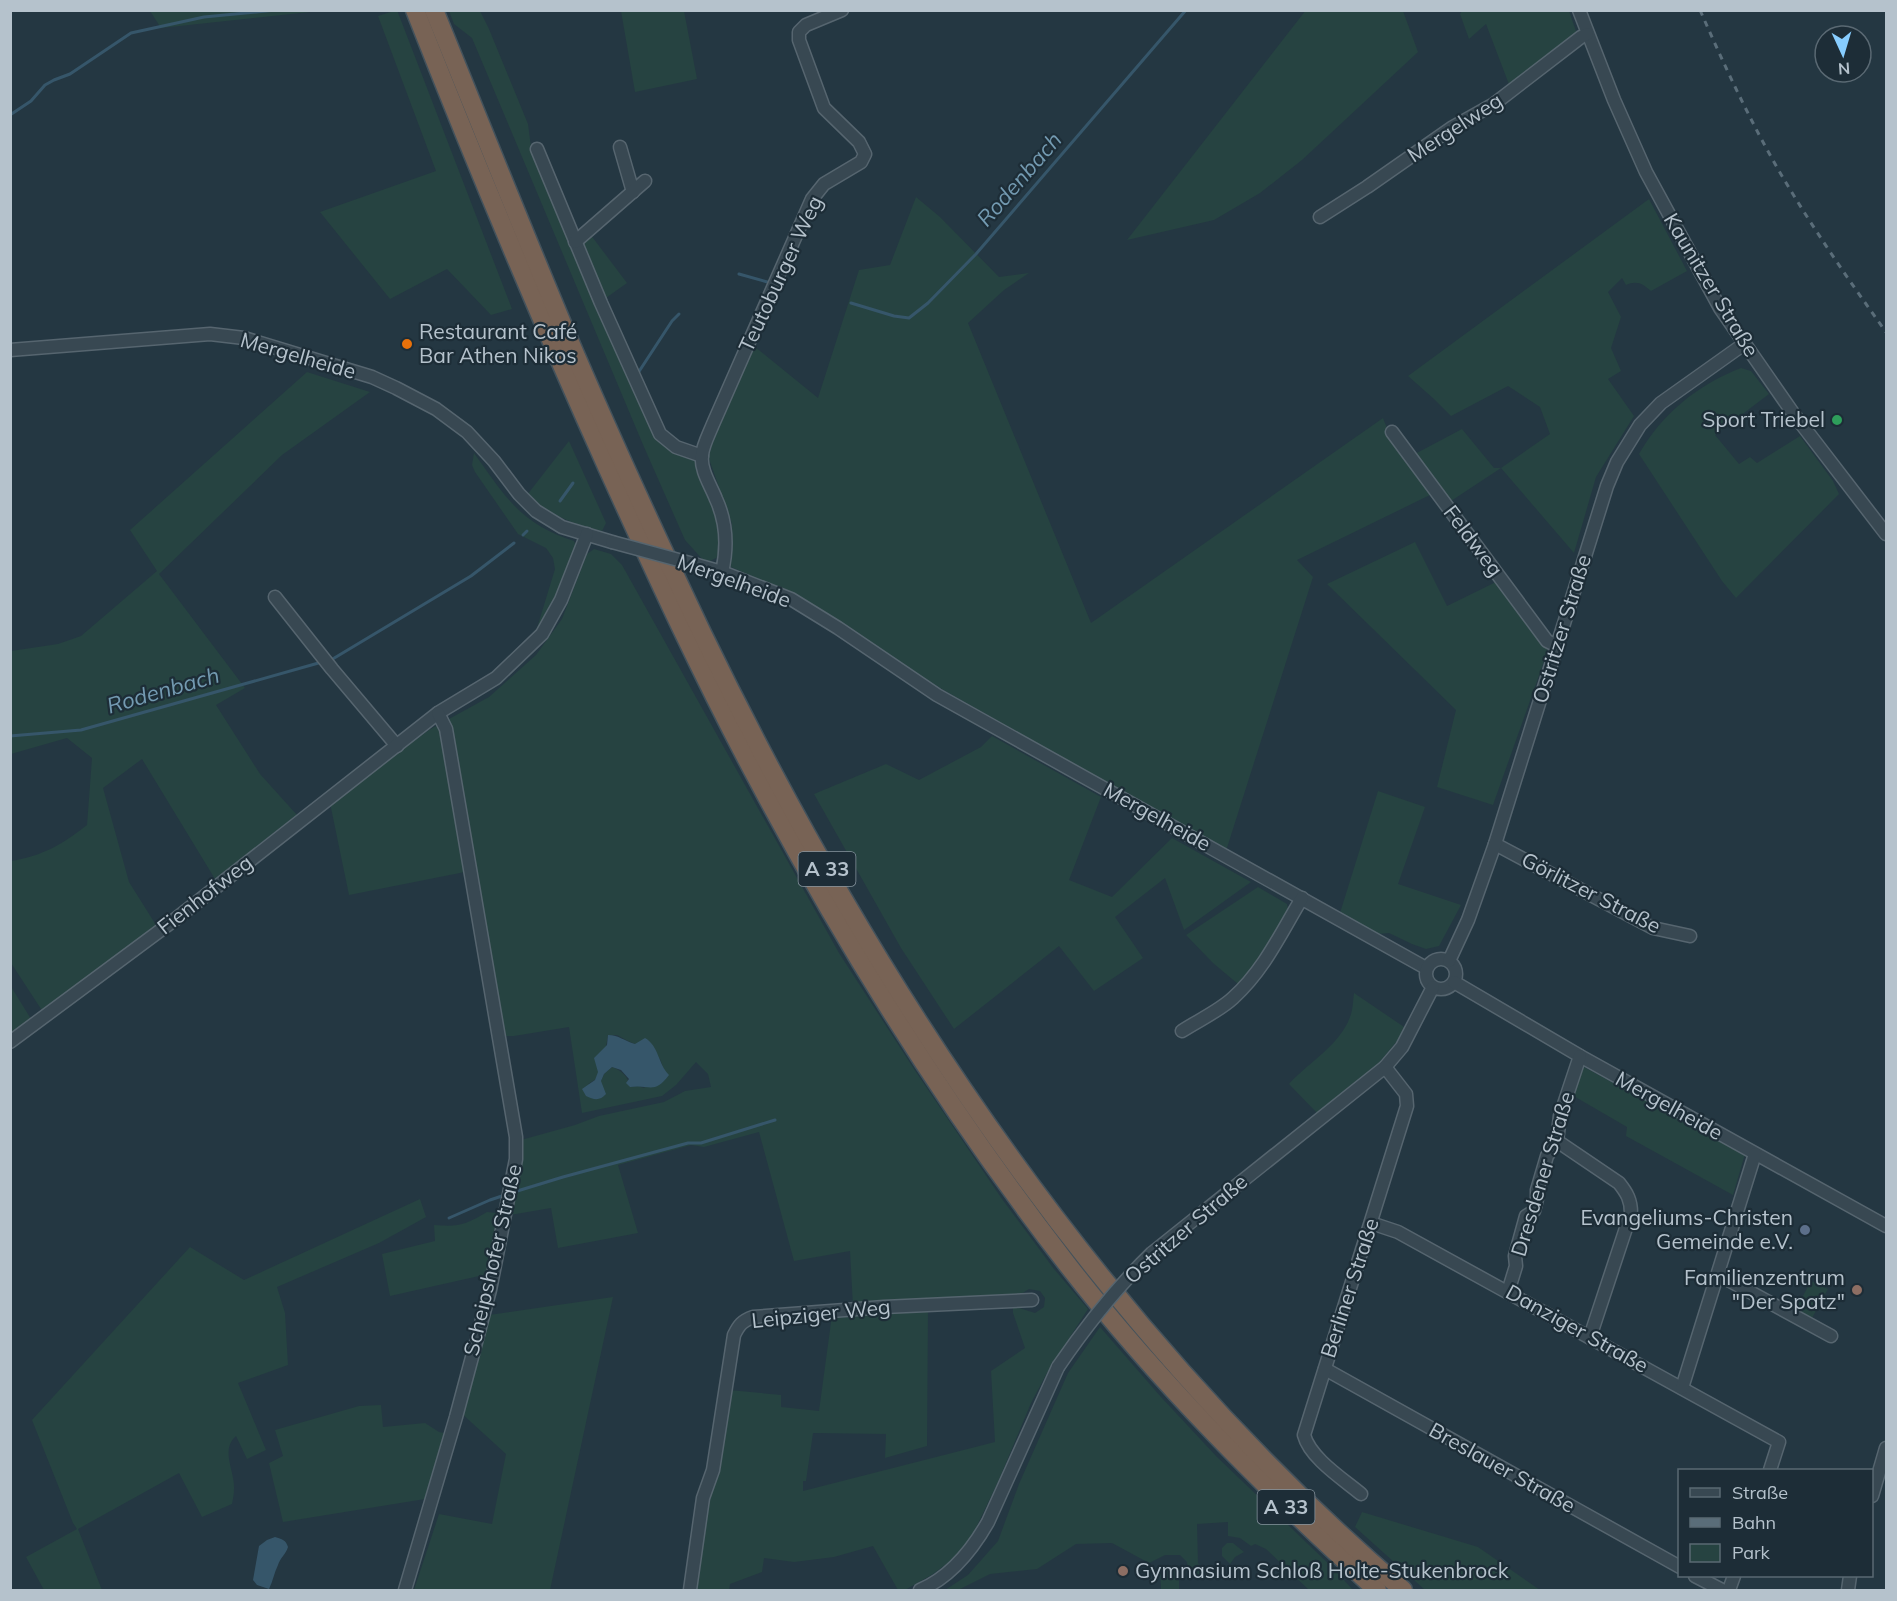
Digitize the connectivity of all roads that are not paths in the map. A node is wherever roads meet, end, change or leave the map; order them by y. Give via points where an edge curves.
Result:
1 (842, 10) edge
2 (1579, 10) edge
3 (427, 17) edge
4 (1587, 34) junction
5 (620, 147) dead end
6 (537, 150) dead end
7 (645, 181) dead end
8 (633, 192) junction
9 (1320, 217) dead end
10 (575, 242) junction
11 (1744, 344) junction
12 (10, 350) edge
13 (1392, 432) dead end
14 (702, 456) junction
15 (587, 534) junction
16 (1887, 534) edge
17 (722, 572) junction
18 (275, 597) dead end
19 (1557, 646) junction
20 (438, 713) junction
21 (397, 746) junction
22 (1495, 844) junction
23 (1302, 898) junction
24 (1690, 936) dead end
25 (1449, 961) junction
26 (1426, 968) junction
27 (1454, 982) junction
28 (1433, 987) junction
29 (1182, 1031) dead end
30 (10, 1042) edge
31 (1580, 1056) junction
32 (1385, 1067) junction
33 (1557, 1141) junction
34 (1755, 1154) junction
35 (1371, 1223) junction
36 (1887, 1226) edge
37 (1719, 1275) junction
38 (1508, 1292) junction
39 (1032, 1300) dead end
40 (1831, 1336) dead end
41 (1590, 1337) junction
42 (1325, 1369) junction
43 (1682, 1388) junction
44 (1887, 1448) edge
45 (1770, 1469) edge
46 (1873, 1493) edge
47 (1361, 1494) dead end
48 (1678, 1566) edge
49 (1699, 1577) edge
50 (405, 1590) edge
51 (690, 1590) edge
52 (920, 1590) edge
53 (1377, 1590) edge
54 (1403, 1590) edge
55 (1722, 1590) edge

1 - 14 street, Teutoburger Weg via 806,25 799,32 799,40 824,108 859,142 865,154 861,162 824,184 812,199
2 - 4 street, Kaunitzer Straße
3 - 53 highway, A 33 via 555,352 665,595 758,781 840,927 930,1072 1069,1266 1200,1418 1289,1510
3 - 54 highway, A 33 via 704,637 846,903 926,1035 1008,1155 1148,1335 1292,1488
4 - 9 street, Mergelweg via 1494,104
4 - 11 street, Kaunitzer Straße via 1646,172 1720,309
5 - 8 street
6 - 10 street
7 - 8 street
8 - 10 street
10 - 14 street via 660,434 676,447
11 - 16 street, Kaunitzer Straße
11 - 19 street, Ostritzer Straße via 1661,403 1640,425 1617,462
12 - 15 street, Mergelheide via 210,334 244,338 372,377 436,409 467,432 536,511 562,527
13 - 19 street, Feldweg via 1547,640
14 - 17 street via 704,473 727,532
15 - 17 street, Mergelheide, bridge
15 - 20 street, Fienhofweg via 561,600 542,634 496,678
17 - 23 street, Mergelheide via 791,599 937,694
18 - 21 street
19 - 22 street, Ostritzer Straße
20 - 21 street, Fienhofweg
20 - 50 street, Scheipshofer Straße via 446,729 516,1137 516,1159 490,1290
21 - 30 street, Fienhofweg
22 - 24 street, Görlitzer Straße via 1653,928
22 - 25 street, Ostritzer Straße
23 - 26 street, Mergelheide
23 - 29 street via 1255,974 1224,1005
25 - 26 street via 1436,959
25 - 27 street via 1455,968
26 - 28 street via 1426,977
27 - 28 street via 1447,988
27 - 31 street, Mergelheide
28 - 32 street, Ostritzer Straße via 1402,1047
31 - 33 street, Dresdener Straße via 1560,1116
31 - 34 street, Mergelheide
32 - 35 street, Berliner Straße via 1406,1094 1407,1106
32 - 52 street, Ostritzer Straße, bridge via 1152,1253 1107,1301 1058,1367 974,1545 951,1570
33 - 38 street, Dresdener Straße via 1546,1156 1534,1211 1526,1216
33 - 41 street via 1618,1183 1631,1202 1631,1213
34 - 36 street, Mergelheide
34 - 37 street
35 - 38 street, Danziger Straße via 1398,1232
35 - 42 street, Berliner Straße
37 - 40 street
37 - 43 street
38 - 41 street, Danziger Straße
39 - 51 street, Leipziger Weg via 884,1307 743,1321 734,1335
41 - 43 street, Danziger Straße
42 - 47 street, Berliner Straße via 1304,1435 1306,1443 1329,1469
42 - 48 street, Breslauer Straße
43 - 45 street, Danziger Straße via 1779,1442
44 - 46 street
49 - 55 street

